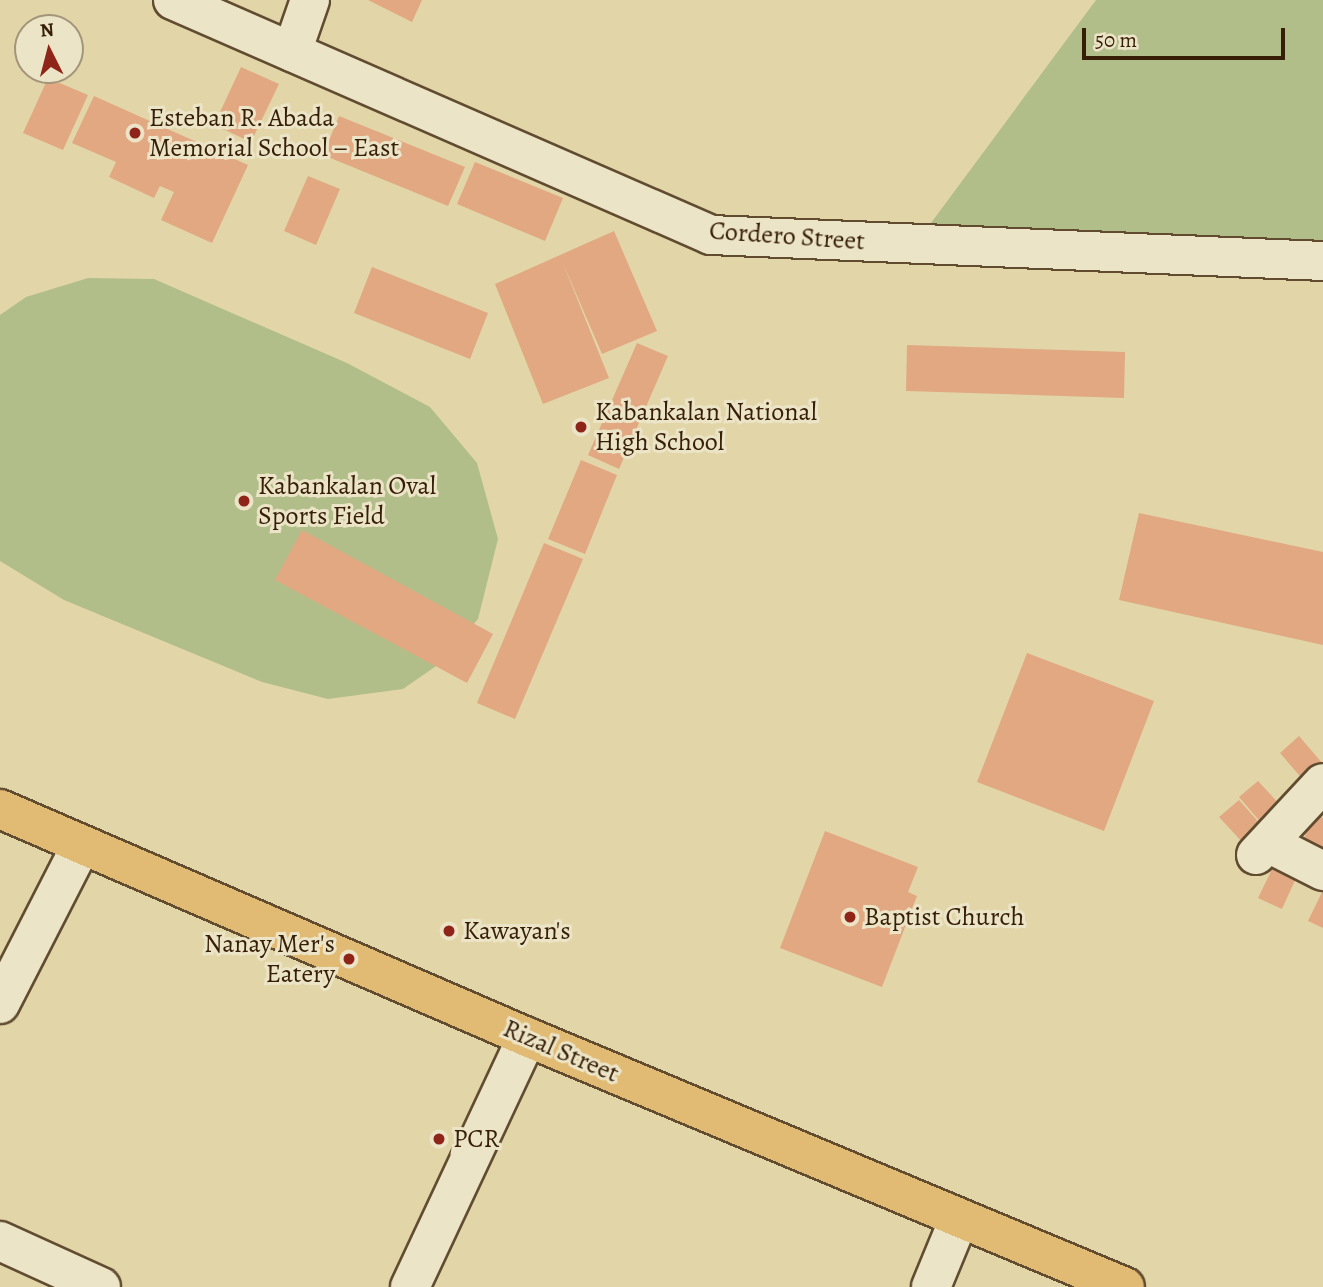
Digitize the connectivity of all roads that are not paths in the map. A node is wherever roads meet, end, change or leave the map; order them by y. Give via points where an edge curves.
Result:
1 (173, 0) edge
2 (310, 0) edge
3 (292, 52) junction
4 (1323, 261) edge
5 (1323, 783) edge
6 (0, 809) edge
7 (81, 846) junction
8 (1323, 871) edge
9 (0, 1003) edge
10 (527, 1037) junction
11 (959, 1219) junction
12 (0, 1241) edge
13 (101, 1287) edge
14 (410, 1287) edge
15 (931, 1287) edge
16 (1125, 1287) edge

1 - 3 street, Cordero Street
2 - 3 street
3 - 4 street, Cordero Street via 711,235
5 - 8 street via 1262,849
6 - 7 main road, Rizal Street
7 - 9 street
7 - 10 main road, Rizal Street
10 - 11 main road, Rizal Street
10 - 14 street
11 - 15 street
11 - 16 main road, Rizal Street
12 - 13 street

